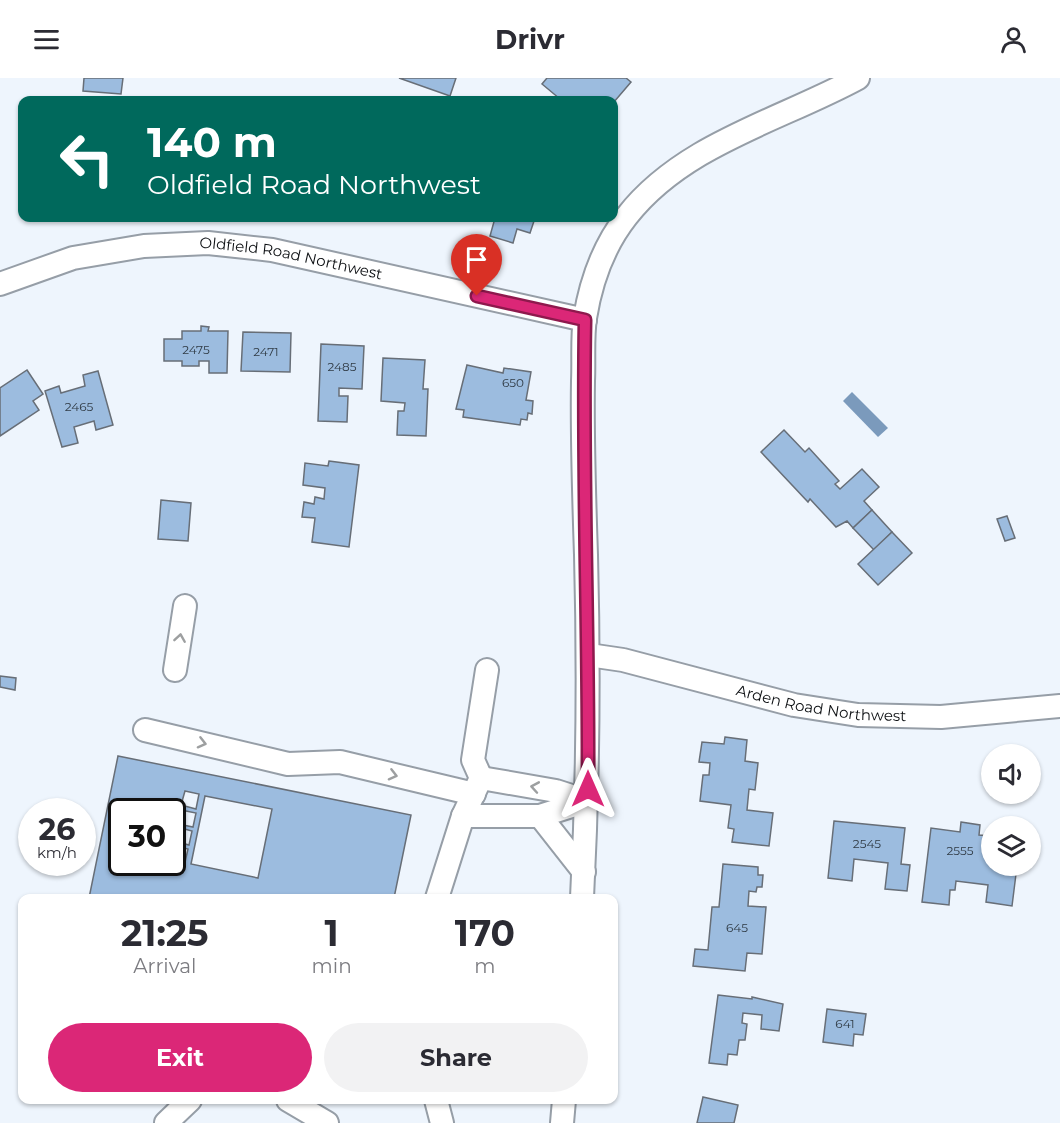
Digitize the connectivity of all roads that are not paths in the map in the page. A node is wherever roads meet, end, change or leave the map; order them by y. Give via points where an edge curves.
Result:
1 (858, 78) edge
2 (0, 284) edge
3 (585, 320) junction
4 (185, 606) dead end
5 (589, 655) junction
6 (175, 670) dead end
7 (488, 670) dead end
8 (1060, 706) edge
9 (146, 730) dead end
10 (477, 786) junction
11 (587, 801) junction
12 (463, 816) junction
13 (540, 816) junction
14 (584, 872) junction
15 (438, 894) edge
16 (582, 894) edge
17 (186, 1104) edge
18 (295, 1104) edge
19 (437, 1104) edge
20 (564, 1104) edge
21 (166, 1123) edge
22 (327, 1123) edge
23 (442, 1123) edge
24 (562, 1123) edge

1 - 3 street via 714,147 655,186 627,216 608,246 592,284
2 - 3 street, Oldfield Road Northwest via 73,258 144,246 208,243 272,250
3 - 5 street via 582,434
6 -> 4 street
5 - 8 street, Arden Road Northwest via 794,705 858,715 941,717
5 - 11 street
7 - 10 street via 473,760
9 -> 10 street via 288,764 340,762
11 -> 10 street via 556,791
10 - 12 street
11 - 13 street
11 - 14 street
12 - 13 street
12 - 15 street
13 - 14 street
14 - 16 street
17 - 21 street
18 - 22 street
19 - 23 street
20 - 24 street

